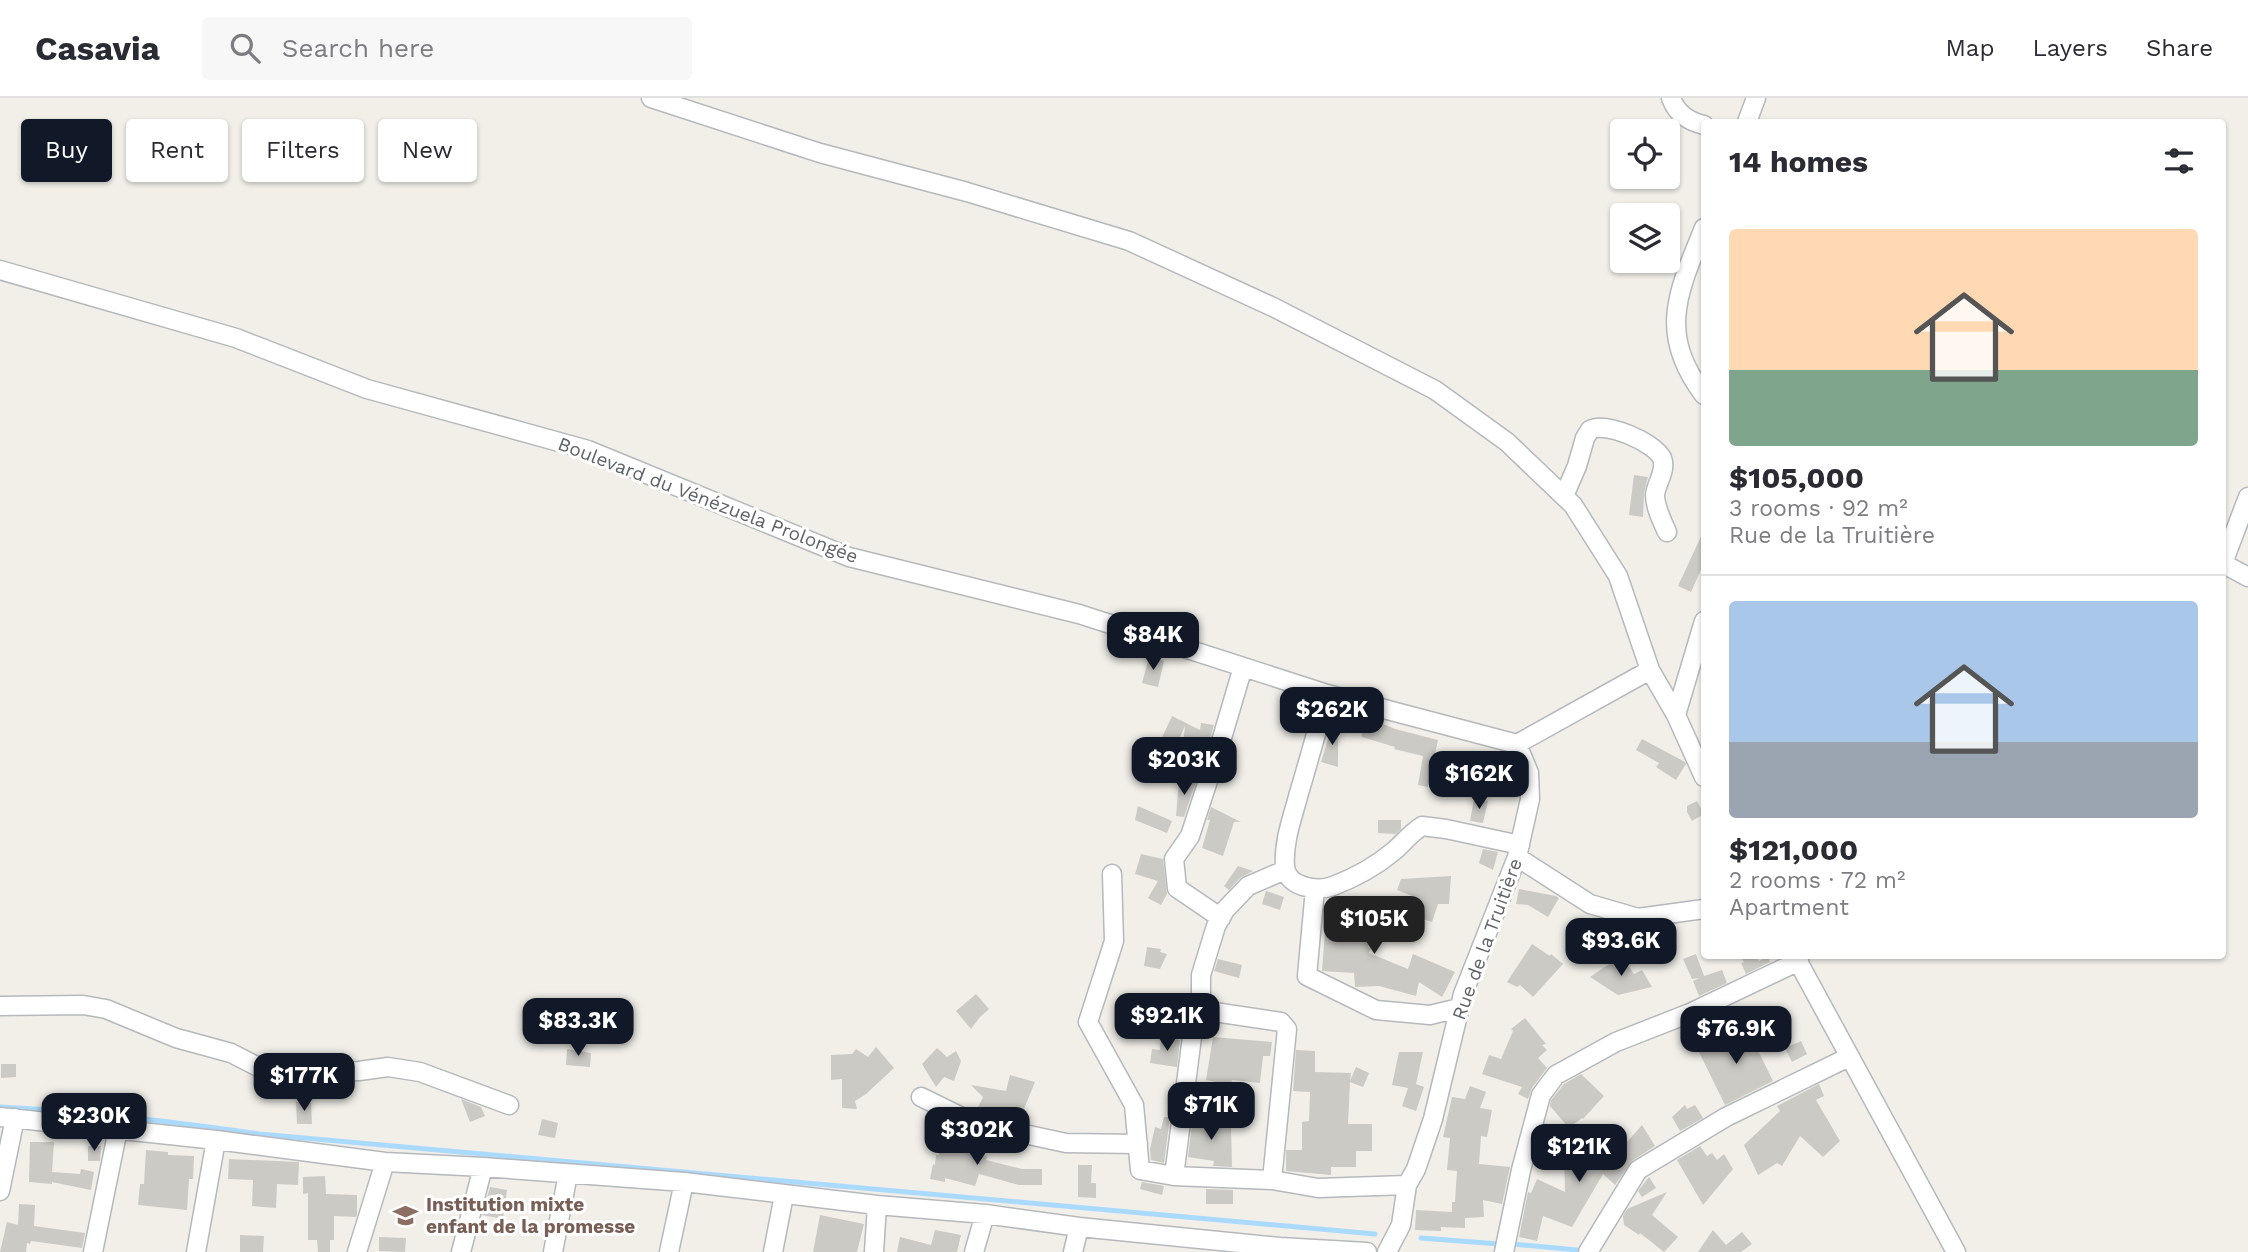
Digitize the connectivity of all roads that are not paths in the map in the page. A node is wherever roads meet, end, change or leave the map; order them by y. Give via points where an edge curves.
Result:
1 (652, 98) edge
2 (1671, 98) edge
3 (1756, 98) edge
4 (1747, 119) edge
5 (1701, 124) edge
6 (1701, 235) edge
7 (0, 270) edge
8 (1701, 391) edge
9 (1564, 496) junction
10 (2248, 497) edge
11 (1667, 532) dead end
12 (2226, 555) edge
13 (2226, 565) edge
14 (2248, 577) edge
15 (1701, 631) edge
16 (1242, 667) junction
17 (1650, 670) junction
18 (1328, 694) junction
19 (1676, 715) junction
20 (1517, 744) junction
21 (1701, 769) edge
22 (1518, 851) junction
23 (1285, 870) junction
24 (1112, 874) dead end
25 (1315, 889) junction
26 (1701, 909) edge
27 (1220, 918) junction
28 (1795, 959) edge
29 (1798, 959) edge
30 (0, 1006) edge
31 (1460, 1008) junction
32 (1202, 1010) junction
33 (1849, 1058) junction
34 (921, 1097) dead end
35 (509, 1105) dead end
36 (7, 1118) edge
37 (118, 1129) junction
38 (216, 1140) junction
39 (1138, 1144) junction
40 (385, 1163) junction
41 (483, 1167) junction
42 (568, 1174) junction
43 (1174, 1176) junction
44 (1272, 1180) junction
45 (684, 1182) junction
46 (1407, 1185) junction
47 (0, 1191) edge
48 (784, 1195) junction
49 (877, 1205) junction
50 (985, 1214) junction
51 (1079, 1227) junction
52 (1180, 1244) edge
53 (1279, 1249) edge
54 (1955, 1251) edge
55 (93, 1252) edge
56 (196, 1252) edge
57 (357, 1252) edge
58 (461, 1252) edge
59 (553, 1252) edge
60 (669, 1252) edge
61 (773, 1252) edge
62 (874, 1252) edge
63 (974, 1252) edge
64 (1073, 1252) edge
65 (1367, 1252) edge
66 (1387, 1252) edge
67 (1504, 1252) edge
68 (1588, 1252) edge

1 - 9 street via 820,153 1129,241 1273,307 1435,390 1507,442
2 - 5 street via 1677,111
3 - 4 street
6 - 8 street via 1684,275 1676,328 1680,352
7 - 16 street, Boulevard du Vénézuela Prolongée via 236,338 367,389 588,450 849,557 1079,614
9 - 11 street via 1590,430 1603,426 1617,430 1662,459 1663,473 1655,497
9 - 17 street via 1618,576
10 - 12 street
13 - 14 street
15 - 19 street
16 - 18 street, Boulevard du Vénézuela Prolongée
16 - 27 street via 1190,836 1174,859 1177,888
17 - 19 street
17 - 20 street
18 - 20 street, Boulevard du Vénézuela Prolongée
18 - 23 street via 1287,835
19 - 21 street
20 - 22 street, Rue de la Truitière via 1529,773 1530,799
22 - 25 street via 1422,826 1366,870 1330,888
22 - 26 street via 1590,904 1638,918
22 - 31 street, Rue de la Truitière
23 - 25 street via 1291,880
23 - 27 street via 1248,887
24 - 39 street via 1114,941 1088,1022 1134,1105
25 - 31 street via 1307,976 1376,1010 1430,1015
27 - 32 street via 1202,975
28 - 67 street via 1556,1074 1541,1095
29 - 33 street
30 - 35 street via 106,1009 176,1038 230,1053 274,1075 388,1067 420,1072
31 - 46 street, Rue de la Truitière via 1433,1119
32 - 43 street via 1192,1037
32 - 44 street via 1281,1022 1287,1030
33 - 54 street
33 - 68 street via 1726,1117 1638,1170
34 - 39 street via 974,1122 1066,1143
36 - 37 street
36 - 47 street
37 - 38 street
37 - 55 street
38 - 40 street
38 - 56 street
39 - 43 street via 1140,1170
40 - 41 street
40 - 57 street
41 - 42 street
41 - 58 street
42 - 45 street
42 - 59 street
43 - 44 street
44 - 46 street via 1318,1188
45 - 48 street
45 - 60 street
46 - 66 street, Rue de la Truitière via 1401,1225
48 - 49 street
48 - 61 street
49 - 50 street
49 - 62 street
50 - 51 street
50 - 63 street
51 - 52 street
51 - 64 street
52 - 53 street
53 - 65 street

